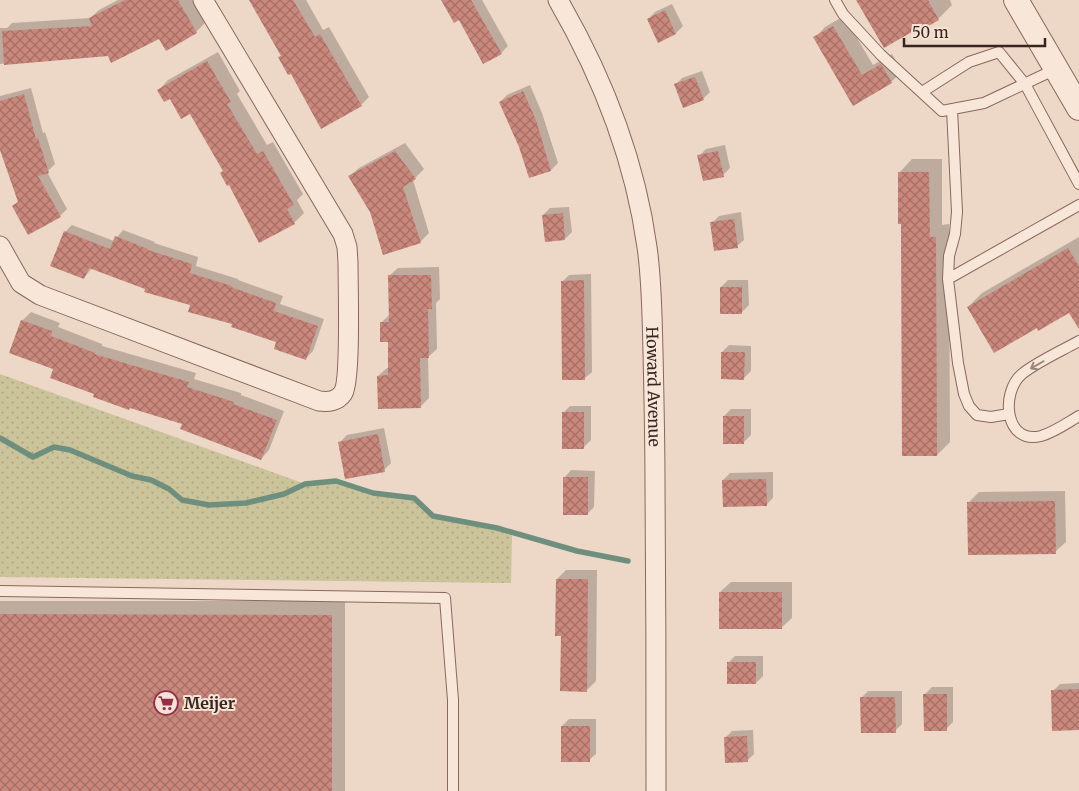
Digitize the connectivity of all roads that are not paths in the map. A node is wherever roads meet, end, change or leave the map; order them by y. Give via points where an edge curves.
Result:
1 (204, 0) edge
2 (558, 0) edge
3 (835, 0) edge
4 (1016, 0) edge
5 (1056, 69) junction
6 (1025, 84) junction
7 (922, 92) junction
8 (1079, 108) edge
9 (952, 109) junction
10 (1079, 184) edge
11 (1079, 205) edge
12 (0, 246) edge
13 (948, 279) junction
14 (1079, 341) edge
15 (1009, 414) junction
16 (1079, 416) edge
17 (0, 591) edge
18 (453, 791) edge
19 (656, 791) edge

1 - 12 street via 339,228 347,247 347,369 342,396 332,402 319,401 40,294 22,283
2 - 19 street, Howard Avenue via 602,86 624,146 647,247 652,288
3 - 7 lane via 843,14 881,55
4 - 5 street
5 - 6 lane
5 - 8 street
6 - 7 lane via 1000,52 969,62
6 - 9 lane via 984,103
6 - 10 lane
7 - 9 lane via 942,111
9 - 13 lane via 957,212
11 - 13 lane
13 - 15 lane via 958,363 969,406 977,415 991,418
14 -> 15 lane via 1022,374 1008,399
15 - 16 lane via 1015,428 1024,435 1040,436
17 - 18 lane via 445,598 453,700

